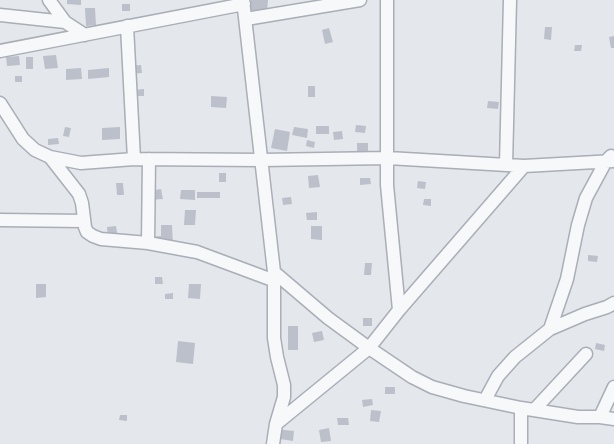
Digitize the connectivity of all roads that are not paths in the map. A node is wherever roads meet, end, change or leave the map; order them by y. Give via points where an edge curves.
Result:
1 (49, 0) edge
2 (214, 0) edge
3 (360, 0) edge
4 (387, 0) edge
5 (510, 0) edge
6 (243, 2) edge
7 (227, 8) junction
8 (0, 15) edge
9 (246, 19) junction
10 (65, 22) junction
11 (127, 26) junction
12 (85, 35) junction
13 (0, 51) edge
14 (0, 102) edge
15 (50, 157) junction
16 (388, 158) junction
17 (612, 158) edge
18 (134, 159) junction
19 (149, 159) junction
20 (262, 160) junction
21 (506, 164) junction
22 (524, 166) junction
23 (0, 220) edge
24 (84, 221) junction
25 (148, 243) junction
26 (275, 276) junction
27 (614, 303) edge
28 (399, 310) junction
29 (550, 329) junction
30 (369, 348) junction
31 (586, 354) dead end
32 (614, 387) edge
33 (485, 400) junction
34 (521, 408) junction
35 (534, 410) junction
36 (600, 417) junction
37 (614, 419) edge
38 (276, 424) junction
39 (273, 444) edge
40 (521, 444) edge

1 - 10 street
2 - 7 street
3 - 9 street
4 - 16 street
5 - 21 street
6 - 7 street
6 - 9 street
7 - 11 street
8 - 10 street
9 - 20 street
10 - 12 street
11 - 12 street
11 - 18 street
12 - 13 street
14 - 15 street via 23,139
15 - 18 street via 81,163
15 - 24 street via 79,194
16 - 20 street
16 - 21 street
16 - 28 street via 387,185
17 - 22 street
17 - 29 street via 586,198 567,279
18 - 19 street
19 - 20 street
19 - 25 street
20 - 26 street
21 - 22 street
22 - 28 street
23 - 24 street
24 - 25 street via 87,232 93,236
25 - 26 street via 197,252
26 - 30 street
26 - 38 street via 274,338 284,385
27 - 29 street
28 - 30 street
29 - 33 street via 515,357 498,376
30 - 33 street via 412,377 432,386
30 - 38 street
31 - 35 street
32 - 36 street
33 - 34 street
34 - 35 street
34 - 40 street
35 - 36 street
36 - 37 street
38 - 39 street

